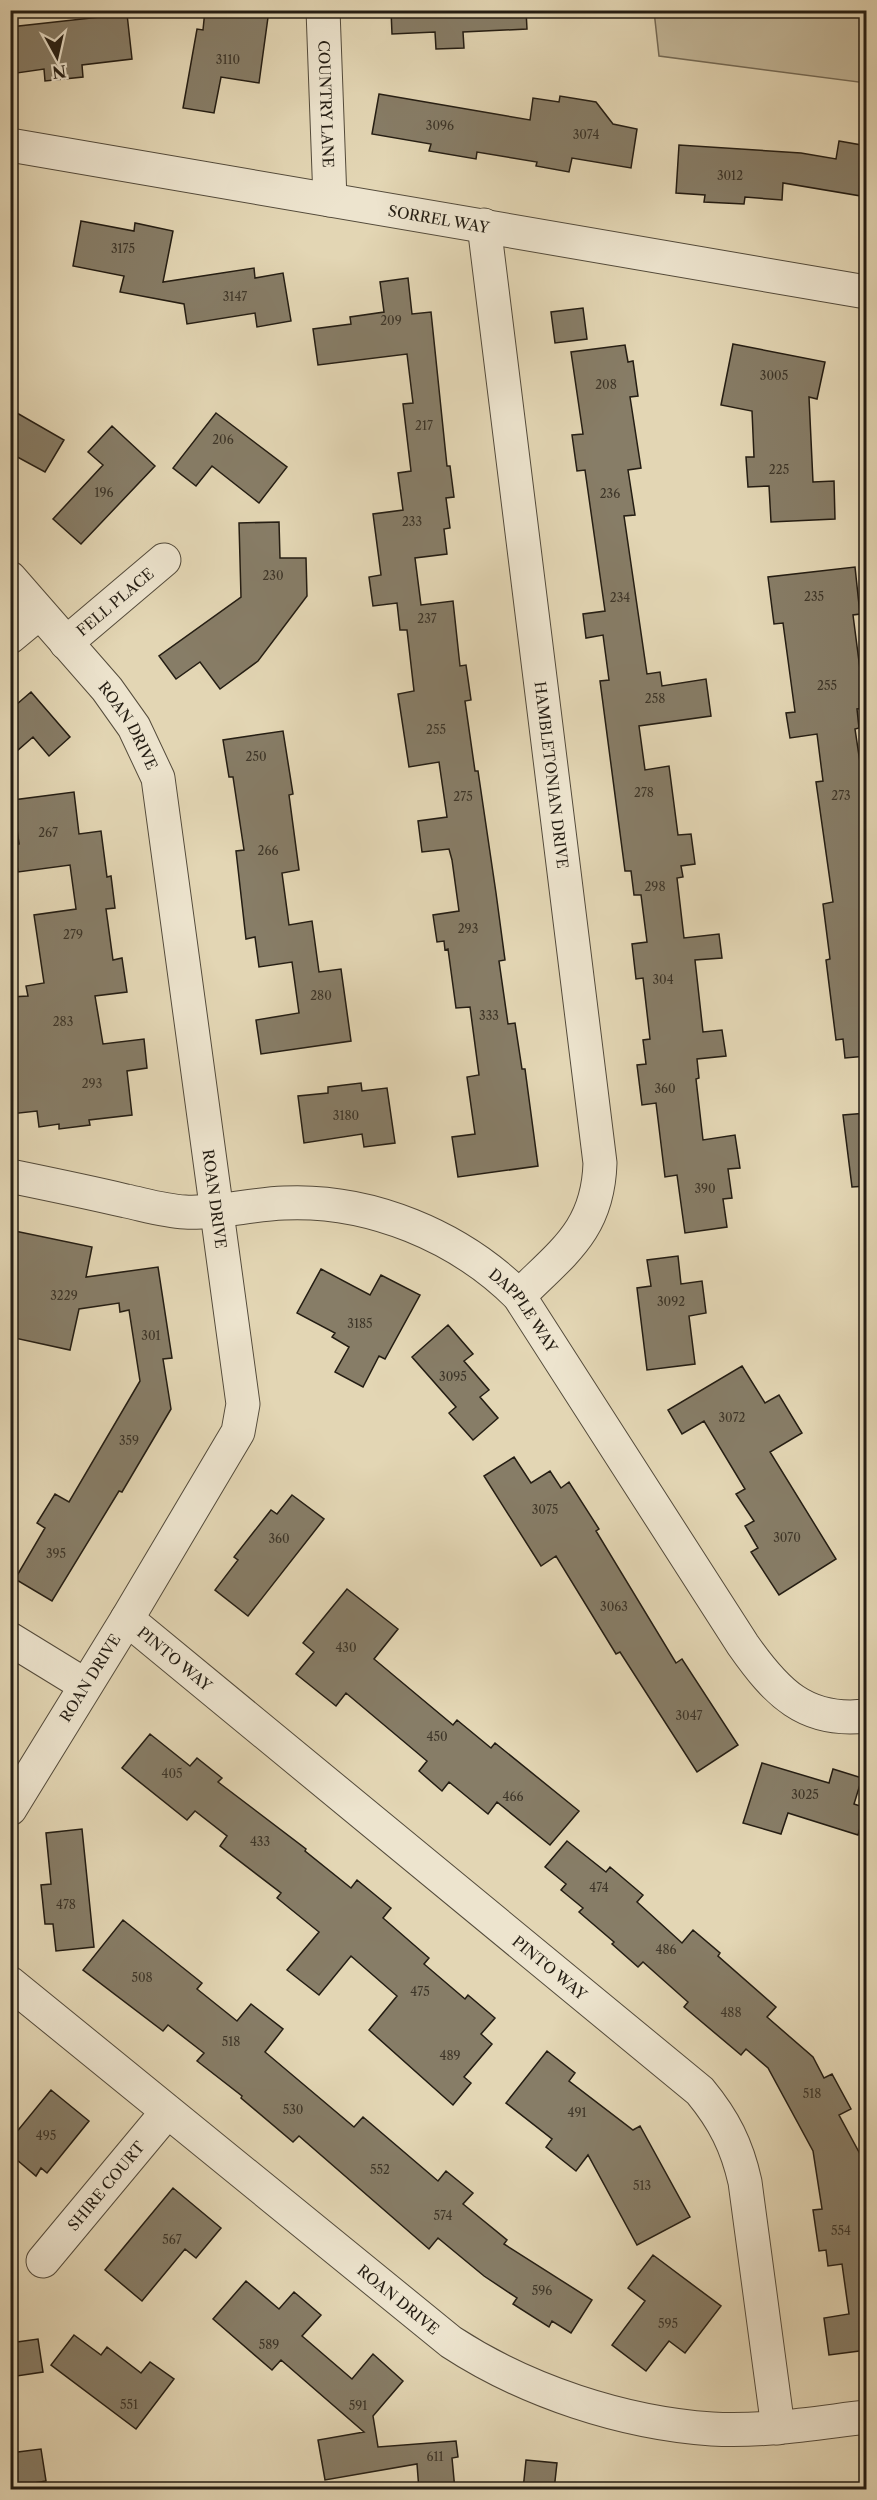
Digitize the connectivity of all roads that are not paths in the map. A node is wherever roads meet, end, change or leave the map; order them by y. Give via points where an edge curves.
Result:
1 (323, 10) edge
2 (10, 145) edge
3 (330, 200) junction
4 (483, 225) junction
5 (867, 292) edge
6 (164, 560) dead end
7 (10, 578) edge
8 (39, 613) junction
9 (10, 637) edge
10 (66, 643) junction
11 (10, 1176) edge
12 (218, 1210) junction
13 (519, 1296) junction
14 (127, 1619) junction
15 (10, 1639) edge
16 (85, 1685) junction
17 (867, 1716) edge
18 (10, 1809) edge
19 (10, 1983) edge
20 (167, 2112) junction
21 (43, 2261) dead end
22 (867, 2416) edge
23 (778, 2428) junction

1 - 3 street, COUNTRY LANE
2 - 3 street, SORREL WAY
3 - 4 street, SORREL WAY
4 - 5 street, SORREL WAY
4 - 13 street, HAMBLETONIAN DRIVE via 600,1163 600,1187 584,1228
6 - 10 street, FELL PLACE
7 - 8 street, ROAN DRIVE
8 - 9 street
8 - 10 street, ROAN DRIVE
10 - 12 street, ROAN DRIVE via 134,727 158,778
11 - 12 street, DAPPLE WAY via 177,1211
12 - 13 street, DAPPLE WAY via 307,1202 377,1214 414,1226 457,1248 502,1279
12 - 14 street, ROAN DRIVE via 242,1418 238,1432
13 - 17 street, DAPPLE WAY via 760,1669 785,1695 817,1713 850,1718
14 - 16 street, ROAN DRIVE
14 - 23 street, PINTO WAY via 700,2091 716,2110 735,2144 746,2182
15 - 16 street
16 - 18 street, ROAN DRIVE
19 - 20 street, ROAN DRIVE
20 - 21 street, SHIRE COURT
20 - 23 street, ROAN DRIVE via 474,2357 554,2392 633,2416 713,2429
22 - 23 street, ROAN DRIVE

